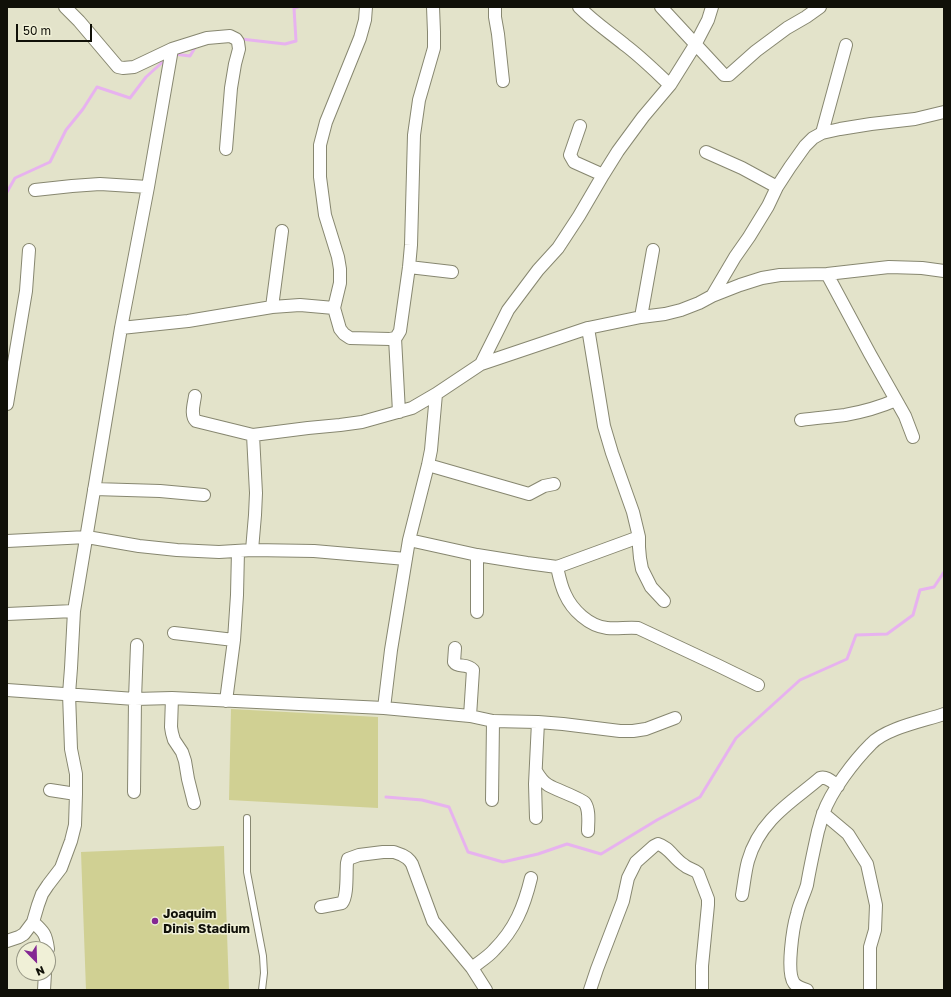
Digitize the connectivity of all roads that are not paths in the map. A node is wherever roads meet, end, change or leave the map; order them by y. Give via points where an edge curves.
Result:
1 (65, 7) edge
2 (366, 7) edge
3 (433, 7) edge
4 (495, 7) edge
5 (579, 7) edge
6 (661, 7) edge
7 (712, 7) edge
8 (820, 7) edge
9 (695, 44) junction
10 (846, 45) dead end
11 (172, 49) junction
12 (503, 81) dead end
13 (670, 85) junction
14 (944, 112) edge
15 (580, 126) dead end
16 (822, 133) junction
17 (226, 149) dead end
18 (706, 152) dead end
19 (603, 175) junction
20 (148, 187) junction
21 (778, 187) junction
22 (35, 190) dead end
23 (282, 232) dead end
24 (29, 250) dead end
25 (653, 250) dead end
26 (409, 267) junction
27 (944, 271) edge
28 (452, 272) dead end
29 (827, 274) junction
30 (712, 296) junction
31 (272, 307) junction
32 (334, 308) junction
33 (641, 317) junction
34 (121, 328) junction
35 (588, 328) junction
36 (395, 338) junction
37 (11, 357) edge
38 (481, 364) junction
39 (436, 394) junction
40 (195, 396) dead end
41 (896, 400) junction
42 (7, 404) edge
43 (399, 412) junction
44 (800, 420) dead end
45 (253, 435) junction
46 (914, 437) dead end
47 (428, 465) junction
48 (554, 484) dead end
49 (94, 489) junction
50 (204, 495) dead end
51 (87, 537) junction
52 (639, 537) junction
53 (409, 540) junction
54 (7, 541) edge
55 (252, 550) junction
56 (238, 551) junction
57 (477, 555) junction
58 (406, 559) junction
59 (557, 567) junction
60 (664, 601) dead end
61 (74, 612) junction
62 (477, 612) dead end
63 (7, 614) edge
64 (174, 633) dead end
65 (234, 640) junction
66 (137, 645) dead end
67 (455, 648) dead end
68 (758, 685) dead end
69 (7, 690) edge
70 (69, 694) junction
71 (172, 698) junction
72 (134, 699) junction
73 (226, 701) junction
74 (384, 708) junction
75 (944, 714) edge
76 (470, 716) junction
77 (675, 718) dead end
78 (493, 721) junction
79 (538, 722) junction
80 (536, 771) junction
81 (838, 786) junction
82 (50, 790) dead end
83 (134, 792) dead end
84 (76, 794) junction
85 (492, 800) dead end
86 (194, 803) dead end
87 (823, 813) junction
88 (246, 818) dead end
89 (536, 818) dead end
90 (588, 831) dead end
91 (531, 878) dead end
92 (742, 895) dead end
93 (321, 907) dead end
94 (33, 922) junction
95 (7, 941) edge
96 (47, 941) edge
97 (472, 968) junction
98 (262, 990) edge
99 (486, 990) edge
100 (590, 990) edge
101 (702, 990) edge
102 (807, 990) edge
103 (870, 990) edge

1 - 11 street via 118,67 134,67
2 - 32 street via 360,38 326,122 320,145 320,177 325,215 340,269 340,283
3 - 26 street via 434,48 419,100 414,136
4 - 12 street via 494,17
5 - 13 street
6 - 9 street
7 - 9 street
8 - 9 street via 787,28 728,75 724,76
9 - 13 street
10 - 16 street
11 - 17 street via 207,38 230,36 238,42
11 - 20 street
13 - 19 street via 635,128
14 - 16 street
15 - 19 street via 570,155 574,162
16 - 21 street via 805,146
18 - 21 street
19 - 38 street via 558,248 508,310
20 - 22 street via 100,184
20 - 34 street
21 - 30 street
23 - 31 street
24 - 37 street via 26,291
25 - 33 street
26 - 28 street
26 - 36 street via 400,331
27 - 29 street via 889,267
29 - 30 street via 762,278
29 - 41 street
30 - 33 street via 681,310
31 - 32 street via 300,305
31 - 34 street via 188,321
32 - 36 street via 340,329 350,338
33 - 35 street
34 - 49 street
35 - 38 street
35 - 52 street via 604,426
36 - 43 street
37 - 42 street
38 - 39 street
39 - 43 street via 412,408
39 - 47 street
40 - 45 street via 193,416 196,421
41 - 44 street via 845,415
41 - 46 street
43 - 45 street via 362,422
45 - 55 street via 256,493
47 - 48 street via 529,494
47 - 53 street
49 - 50 street
49 - 51 street
51 - 54 street
51 - 56 street via 177,550
51 - 61 street
52 - 59 street
52 - 60 street via 642,569 651,587
53 - 57 street
53 - 58 street
55 - 56 street
55 - 58 street via 314,551
56 - 65 street
57 - 59 street
57 - 62 street
58 - 74 street
59 - 68 street via 565,595 573,608 593,624 605,628 638,628
61 - 63 street
61 - 70 street
64 - 65 street
65 - 73 street
66 - 72 street
67 - 76 street via 455,664 469,666 473,670
69 - 70 street
70 - 72 street
70 - 84 street
71 - 72 street
71 - 73 street
71 - 86 street via 172,733 185,761
72 - 83 street
73 - 74 street
74 - 76 street
75 - 81 street via 877,738
76 - 78 street
77 - 79 street via 633,731
78 - 79 street
78 - 85 street
79 - 80 street
80 - 89 street
80 - 90 street via 548,785 584,802 587,808
81 - 87 street
81 - 92 street via 827,778 820,778 770,821 748,860
82 - 84 street
84 - 94 street via 72,841 61,868 42,894
87 - 102 street via 791,940 792,978 794,983
87 - 103 street via 848,834 867,864 876,905 875,930 870,947
88 - 98 lane via 247,872 263,956
91 - 97 street via 517,920 508,934
93 - 97 street via 344,901 348,859 359,854 383,852 402,855 410,861 433,921
94 - 95 street via 24,934
94 - 96 street via 43,932
97 - 99 street
100 - 101 street via 620,911 628,878 636,862 658,844 666,848 682,865 698,873 708,902

